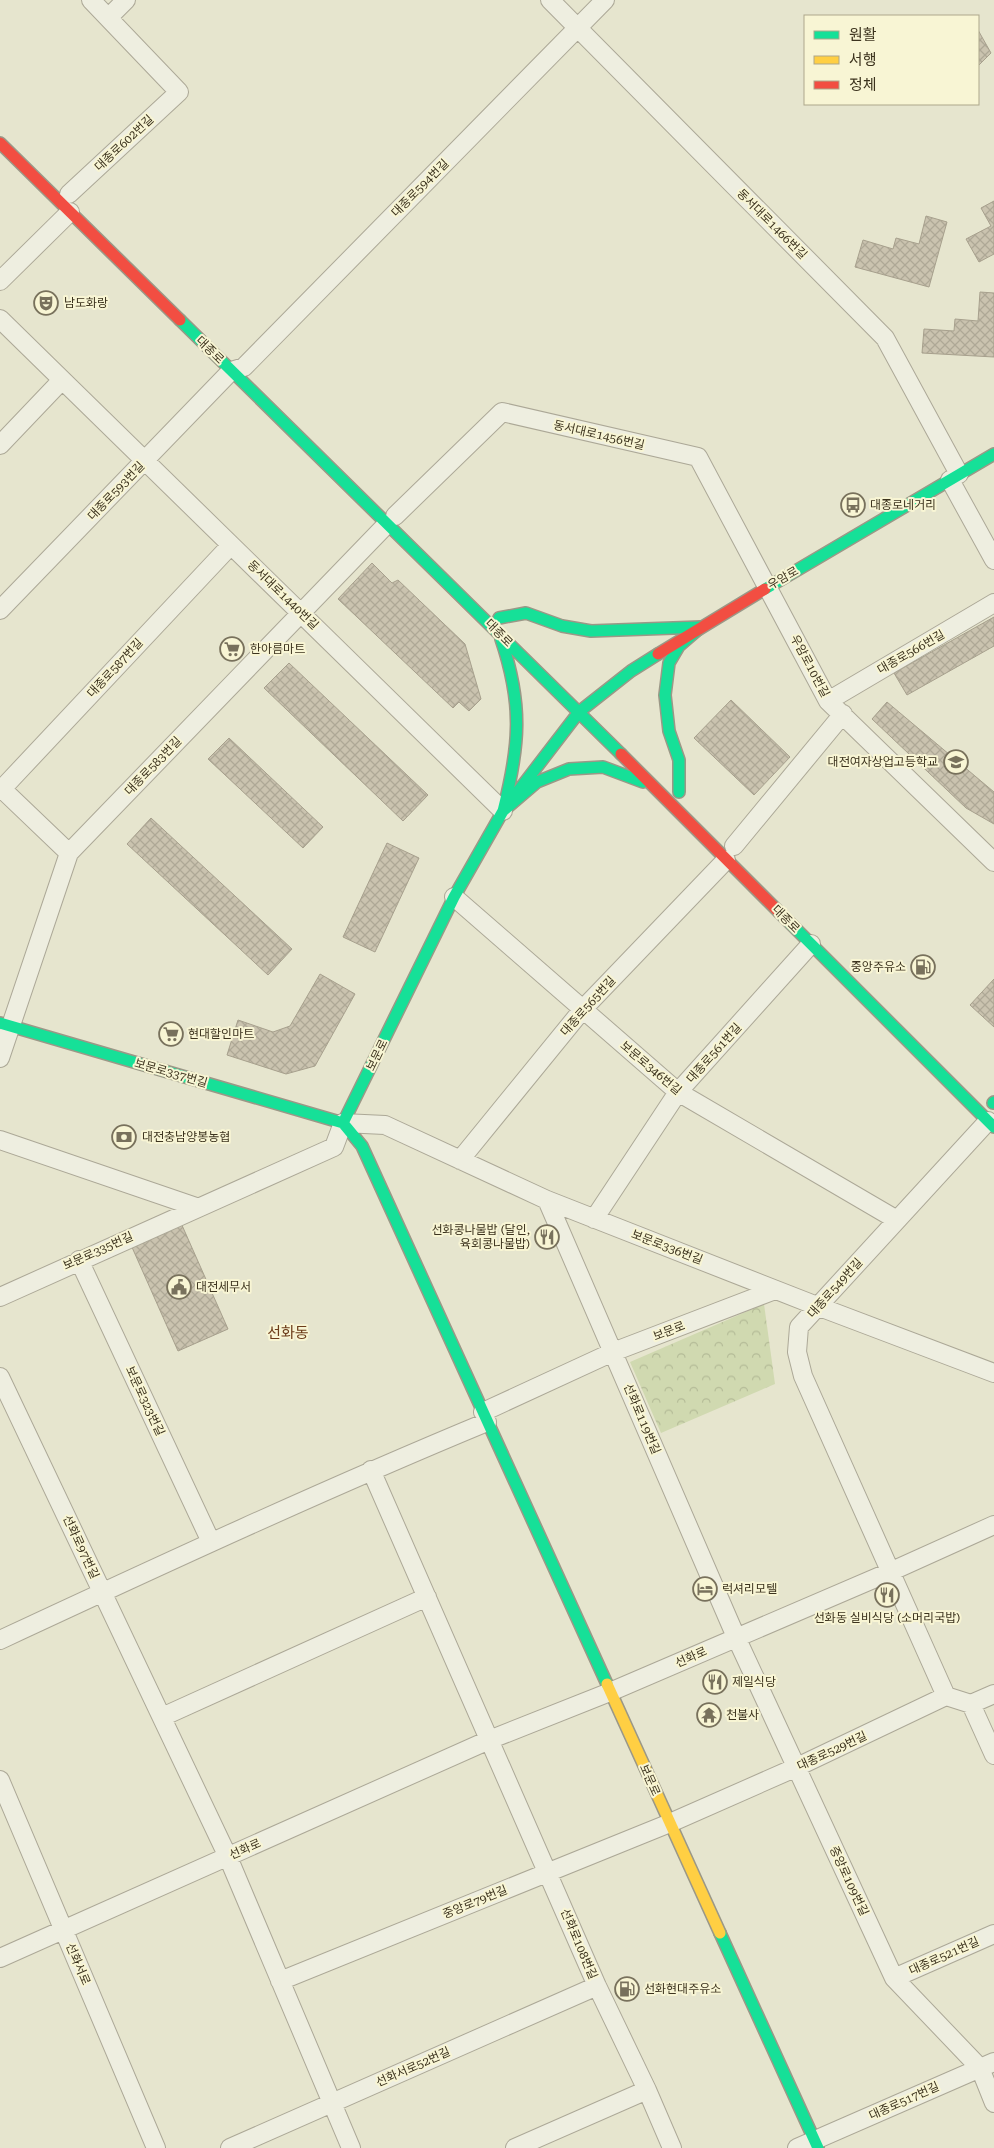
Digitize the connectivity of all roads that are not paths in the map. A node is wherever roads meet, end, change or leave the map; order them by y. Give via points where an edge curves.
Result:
1 (91, 0) edge
2 (126, 0) edge
3 (550, 0) edge
4 (605, 0) edge
5 (108, 18) junction
6 (578, 28) junction
7 (0, 143) edge
8 (69, 198) junction
9 (0, 281) edge
10 (0, 319) edge
11 (195, 319) dead end
12 (238, 369) junction
13 (62, 380) junction
14 (0, 445) edge
15 (994, 454) edge
16 (145, 460) junction
17 (954, 477) junction
18 (391, 520) junction
19 (231, 544) junction
20 (994, 560) edge
21 (767, 587) junction
22 (994, 604) edge
23 (0, 610) edge
24 (300, 613) junction
25 (499, 618) junction
26 (700, 626) junction
27 (498, 632) junction
28 (520, 638) dead end
29 (828, 701) junction
30 (579, 712) junction
31 (843, 714) junction
32 (665, 778) dead end
33 (653, 786) junction
34 (1, 789) edge
35 (504, 811) junction
36 (732, 850) junction
37 (69, 853) junction
38 (994, 862) edge
39 (454, 898) junction
40 (811, 944) junction
41 (583, 1009) junction
42 (6, 1024) edge
43 (0, 1058) edge
44 (678, 1092) junction
45 (342, 1123) junction
46 (991, 1124) edge
47 (0, 1140) edge
48 (460, 1160) junction
49 (547, 1200) junction
50 (196, 1207) junction
51 (594, 1218) junction
52 (897, 1220) junction
53 (79, 1260) junction
54 (775, 1290) junction
55 (0, 1297) edge
56 (817, 1306) junction
57 (613, 1352) junction
58 (994, 1373) edge
59 (0, 1376) edge
60 (485, 1417) junction
61 (371, 1470) junction
62 (994, 1524) edge
63 (211, 1542) junction
64 (892, 1572) junction
65 (102, 1592) junction
66 (427, 1597) junction
67 (736, 1637) junction
68 (0, 1640) edge
69 (610, 1692) junction
70 (994, 1694) edge
71 (946, 1696) junction
72 (970, 1704) junction
73 (162, 1717) junction
74 (489, 1740) junction
75 (994, 1755) edge
76 (797, 1767) junction
77 (0, 1780) edge
78 (670, 1823) junction
79 (228, 1857) junction
80 (548, 1872) junction
81 (63, 1929) junction
82 (994, 1934) edge
83 (0, 1958) edge
84 (894, 1978) junction
85 (280, 1981) junction
86 (597, 1986) junction
87 (987, 2065) edge
88 (647, 2090) junction
89 (332, 2103) junction
90 (994, 2103) edge
91 (816, 2144) edge
92 (156, 2148) edge
93 (230, 2148) edge
94 (351, 2148) edge
95 (515, 2148) edge
96 (672, 2148) edge
97 (797, 2148) edge

1 - 5 street
2 - 5 street
3 - 6 street, 동서대로1466번길
4 - 6 street, 대종로594번길
5 - 8 street, 대종로602번길 via 179,92
6 - 12 street, 대종로594번길
6 - 17 street, 동서대로1466번길 via 885,338
7 - 8 main road, 대종로
8 - 9 street, 대종로602번길
8 - 12 main road, 대종로
10 - 13 street, 동서대로1440번길
11 - 12 main road, 대종로
12 - 16 street, 대종로593번길
12 - 18 main road, 대종로
13 - 14 street
13 - 16 street, 동서대로1440번길
15 - 17 main road, 우암로
16 - 19 street, 동서대로1440번길
16 - 23 street, 대종로593번길
17 - 20 street, 동서대로1466번길
17 - 21 main road, 우암로
18 - 21 street, 동서대로1456번길 via 502,412 698,457
18 - 24 street, 대종로583번길
18 - 25 main road, 대종로
18 - 27 main road, 대종로
19 - 24 street, 동서대로1440번길
19 - 34 street, 대종로587번길
21 - 26 main road, 우암로
21 - 29 street, 우암로10번길
22 - 29 street, 대종로566번길
24 - 35 street, 동서대로1440번길
24 - 37 street, 대종로583번길
25 - 26 main road via 526,613 562,626 591,631
25 - 28 main road, 대종로
26 - 30 main road, 우암로 via 630,672
26 - 32 main road via 679,646 669,663 665,695 669,731 679,760 682,795
27 - 30 main road, 대종로
27 - 35 main road via 514,679 520,727 515,768
29 - 31 street, 우암로10번길
30 - 33 main road, 대종로
30 - 35 main road, 보문로
31 - 36 street
31 - 38 street, 우암로10번길
33 - 35 main road via 602,767 569,769 537,782
33 - 36 main road, 대종로
34 - 37 street
35 - 39 main road, 보문로
36 - 40 main road, 대종로
36 - 41 street, 대종로565번길
37 - 42 street, 대종로583번길
39 - 41 street, 보문로346번길
39 - 45 main road, 보문로
40 - 44 street, 대종로561번길
40 - 46 main road, 대종로
41 - 44 street, 보문로346번길
41 - 48 street, 대종로565번길
42 - 43 street, 대종로583번길
42 - 45 main road, 보문로337번길
44 - 51 street, 대종로561번길
44 - 52 street, 보문로346번길
45 - 48 street, 보문로336번길 via 385,1124
45 - 50 street, 보문로335번길 via 334,1147
45 - 60 main road, 보문로 via 362,1146
46 - 52 street, 대종로549번길
47 - 50 street
48 - 49 street, 보문로336번길
49 - 51 street, 보문로336번길
49 - 57 street, 선화로119번길
50 - 53 street, 보문로335번길
51 - 54 street, 보문로336번길
52 - 56 street, 대종로549번길
53 - 55 street, 보문로335번길
53 - 63 street, 보문로323번길
54 - 56 street, 보문로336번길
54 - 57 street, 보문로
56 - 58 street, 보문로336번길
56 - 64 street, 대종로549번길 via 799,1327 797,1352 804,1376
57 - 60 street, 보문로
57 - 67 street, 선화로119번길
59 - 65 street, 선화로97번길
60 - 61 street
60 - 69 main road, 보문로
61 - 63 street
61 - 66 street
62 - 64 street, 선화로
63 - 65 street
64 - 67 street, 선화로
64 - 71 street
65 - 68 street
65 - 73 street, 선화로97번길
66 - 73 street
66 - 74 street
67 - 69 street, 선화로
67 - 76 street, 중앙로109번길
69 - 74 street, 선화로
69 - 78 main road, 보문로
70 - 72 street
71 - 72 street
71 - 76 street, 대종로529번길
72 - 75 street
73 - 79 street, 선화로97번길
74 - 79 street, 선화로
74 - 80 street, 선화로108번길
76 - 78 street, 대종로529번길
76 - 84 street, 중앙로109번길
77 - 81 street, 선화서로
78 - 80 street, 중앙로79번길
78 - 91 main road, 보문로
79 - 81 street, 선화로
79 - 85 street
80 - 85 street, 중앙로79번길
80 - 86 street, 선화로108번길
81 - 83 street, 선화로
81 - 92 street, 선화서로
82 - 84 street, 대종로521번길
84 - 87 street, 중앙로109번길
85 - 89 street
86 - 88 street, 선화로108번길
86 - 89 street, 선화서로52번길
87 - 90 street, 중앙로109번길
87 - 91 street, 대종로517번길
88 - 95 street
88 - 96 street, 선화로108번길
89 - 93 street, 선화서로52번길
89 - 94 street
91 - 97 street, 대종로517번길

